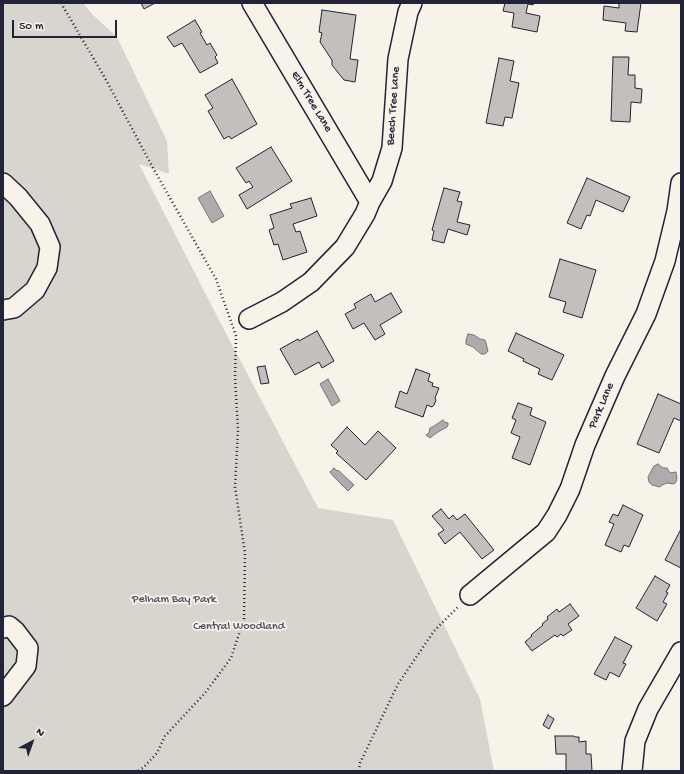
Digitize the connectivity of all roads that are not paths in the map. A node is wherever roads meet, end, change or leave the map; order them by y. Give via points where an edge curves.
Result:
1 (252, 3) edge
2 (412, 3) edge
3 (3, 183) edge
4 (681, 183) edge
5 (370, 202) junction
6 (3, 310) edge
7 (249, 319) dead end
8 (470, 595) road end
9 (3, 628) edge
10 (681, 652) edge
11 (3, 696) edge
12 (632, 771) edge

1 - 5 street, Elm Tree Lane
2 - 5 street, Beech Tree Lane via 398,59 392,148 382,181
3 - 6 street via 40,224 50,247 47,268 35,290 14,308
4 - 8 street, Park Lane via 665,261 651,301 585,445 564,502 546,532
5 - 7 street, Beech Tree Lane via 345,247 311,282 282,302
9 - 11 street via 9,626 28,648 26,666
10 - 12 street via 648,709 635,741

